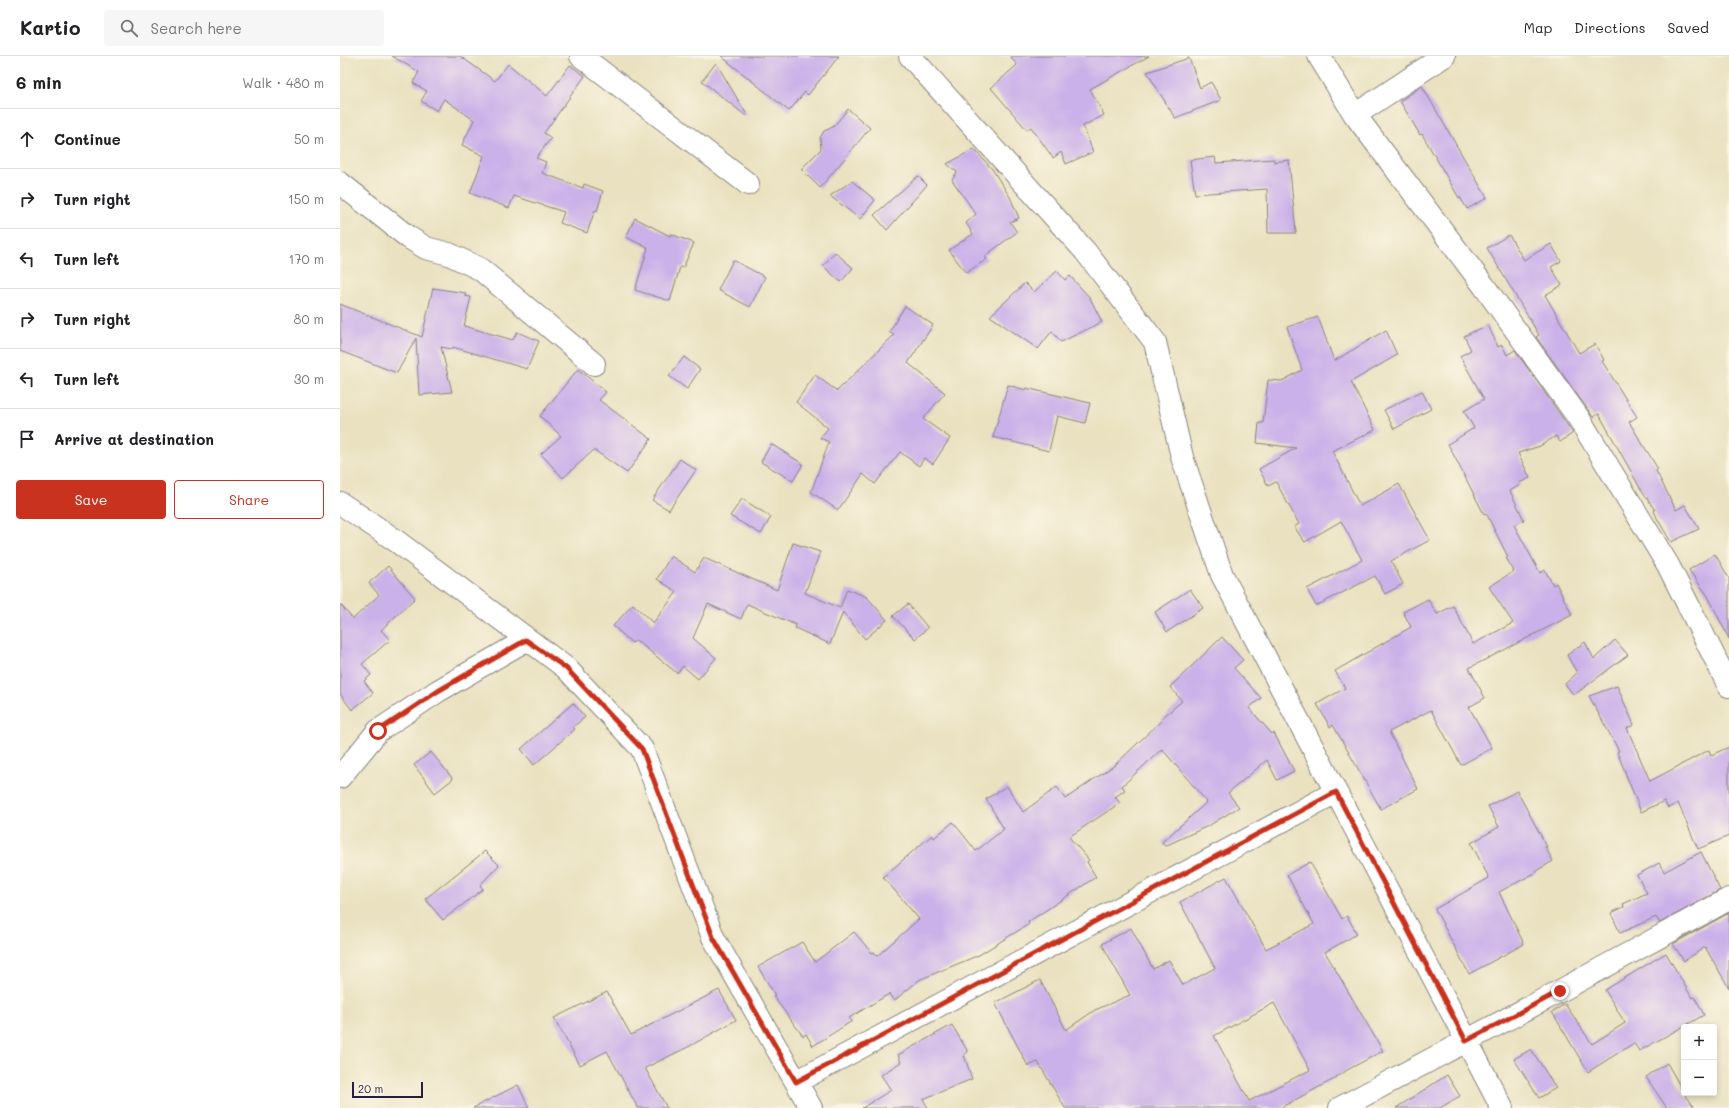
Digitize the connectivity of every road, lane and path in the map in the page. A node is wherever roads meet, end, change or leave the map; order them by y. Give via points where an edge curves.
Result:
1 (581, 56) edge
2 (910, 56) edge
3 (1319, 56) edge
4 (1444, 56) edge
5 (1355, 115) junction
6 (340, 183) edge
7 (748, 184) dead end
8 (594, 364) dead end
9 (340, 504) edge
10 (526, 640) junction
11 (1729, 686) edge
12 (340, 778) edge
13 (1336, 792) junction
14 (1729, 899) edge
15 (1466, 1041) junction
16 (796, 1082) junction
17 (811, 1108) edge
18 (1340, 1108) edge
19 (1502, 1108) edge

1 - 7 street
2 - 13 street via 1085,251 1155,342 1182,457 1222,575
3 - 5 street
4 - 5 street
5 - 11 street via 1484,286 1578,417 1668,565
6 - 8 street via 408,237 426,248 449,254 480,269
9 - 10 street via 394,540
10 - 12 street via 438,691 378,731
10 - 16 street via 566,668 642,749 713,937
13 - 15 street
13 - 16 street
14 - 15 street
15 - 18 street
15 - 19 street
16 - 17 street

